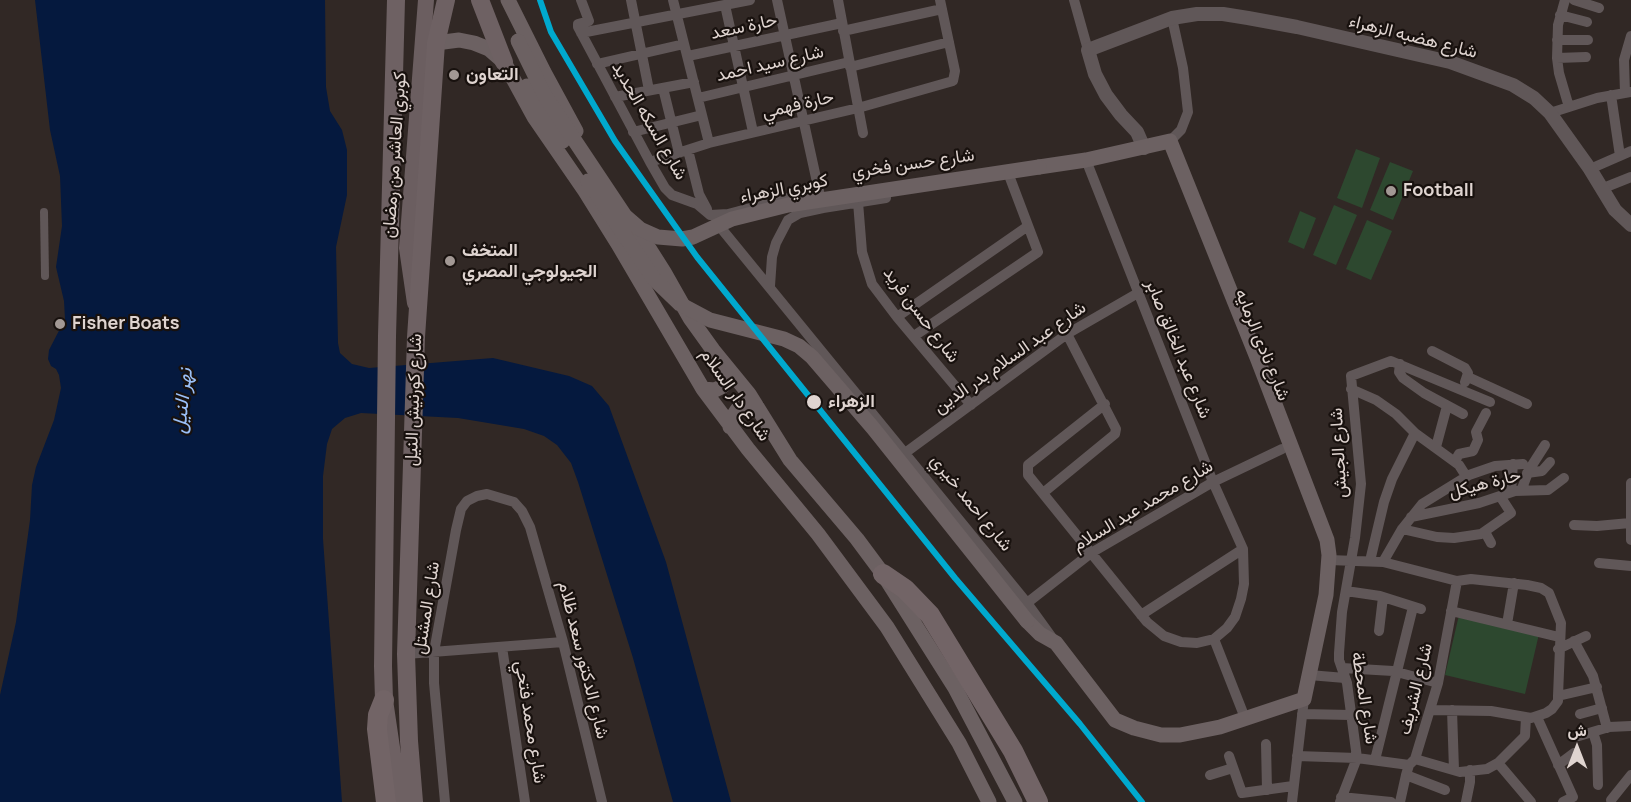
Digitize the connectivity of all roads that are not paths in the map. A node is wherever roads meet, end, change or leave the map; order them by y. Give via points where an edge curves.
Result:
1 (396, 0) edge
2 (426, 0) edge
3 (446, 0) edge
4 (480, 0) edge
5 (503, 0) edge
6 (508, 0) edge
7 (581, 0) edge
8 (631, 0) edge
9 (673, 0) edge
10 (750, 0) edge
11 (777, 0) edge
12 (838, 0) edge
13 (1074, 0) edge
14 (1565, 0) edge
15 (1574, 0) edge
16 (941, 4) edge
17 (725, 5) junction
18 (692, 6) edge
19 (1599, 8) dead end
20 (677, 14) junction
21 (1560, 15) junction
22 (1172, 18) junction
23 (635, 22) junction
24 (1587, 22) dead end
25 (843, 27) junction
26 (579, 29) junction
27 (784, 35) junction
28 (1631, 36) edge
29 (1557, 40) junction
30 (1588, 40) dead end
31 (949, 42) junction
32 (436, 43) junction
33 (684, 44) junction
34 (734, 46) junction
35 (1088, 50) junction
36 (641, 53) junction
37 (688, 57) junction
38 (1586, 57) dead end
39 (1557, 58) junction
40 (504, 62) junction
41 (597, 64) junction
42 (850, 65) junction
43 (794, 76) junction
44 (694, 82) junction
45 (663, 88) junction
46 (743, 88) junction
47 (649, 90) junction
48 (1628, 92) edge
49 (1611, 95) junction
50 (615, 97) junction
51 (698, 98) junction
52 (1569, 107) junction
53 (858, 108) junction
54 (1550, 113) junction
55 (702, 115) junction
56 (804, 120) junction
57 (672, 122) junction
58 (633, 132) junction
59 (753, 132) junction
60 (863, 133) dead end
61 (1165, 142) junction
62 (709, 143) junction
63 (1144, 148) junction
64 (684, 151) junction
65 (1631, 151) edge
66 (1620, 156) junction
67 (650, 162) junction
68 (1087, 162) junction
69 (1590, 169) junction
70 (1631, 177) edge
71 (1010, 178) junction
72 (1600, 189) junction
73 (820, 194) junction
74 (858, 202) junction
75 (823, 208) junction
76 (44, 212) dead end
77 (710, 215) junction
78 (1631, 225) edge
79 (1029, 226) junction
80 (45, 276) dead end
81 (770, 286) junction
82 (1138, 293) junction
83 (417, 312) junction
84 (897, 317) junction
85 (1067, 334) junction
86 (914, 336) junction
87 (1432, 351) dead end
88 (1395, 363) junction
89 (726, 366) junction
90 (1467, 377) junction
91 (1350, 385) junction
92 (703, 389) junction
93 (1461, 391) junction
94 (1490, 402) dead end
95 (1105, 404) junction
96 (1527, 404) dead end
97 (756, 405) junction
98 (970, 405) junction
99 (1447, 406) junction
100 (1463, 414) dead end
101 (1486, 414) dead end
102 (730, 427) junction
103 (1415, 433) junction
104 (1545, 445) dead end
105 (1436, 447) junction
106 (1282, 449) junction
107 (905, 453) junction
108 (1455, 461) junction
109 (1550, 462) dead end
110 (1521, 467) junction
111 (1466, 476) junction
112 (1564, 478) dead end
113 (1213, 482) junction
114 (1631, 483) edge
115 (1516, 491) junction
116 (1631, 491) edge
117 (1043, 493) junction
118 (1500, 496) junction
119 (1411, 517) junction
120 (1630, 520) edge
121 (1574, 525) dead end
122 (530, 527) joint
123 (1402, 529) junction
124 (1485, 532) junction
125 (1631, 540) edge
126 (1491, 543) dead end
127 (1243, 549) junction
128 (1091, 553) junction
129 (1329, 560) junction
130 (1351, 560) junction
131 (1370, 561) junction
132 (1383, 562) junction
133 (1599, 563) dead end
134 (1631, 566) edge
135 (883, 574) junction
136 (1457, 581) junction
137 (1514, 583) junction
138 (1346, 591) junction
139 (1383, 597) junction
140 (1027, 603) junction
141 (1451, 611) junction
142 (1141, 615) junction
143 (1507, 624) junction
144 (1379, 631) dead end
145 (1586, 636) dead end
146 (1559, 637) junction
147 (1214, 639) junction
148 (1574, 641) junction
149 (563, 642) junction
150 (1056, 644) junction
151 (502, 647) junction
152 (1558, 649) junction
153 (434, 652) junction
154 (406, 654) junction
155 (1398, 672) junction
156 (1344, 673) junction
157 (1309, 675) junction
158 (1599, 680) junction
159 (1438, 683) junction
160 (1558, 696) junction
161 (384, 700) junction
162 (1303, 706) junction
163 (1602, 708) junction
164 (1431, 710) junction
165 (1452, 710) junction
166 (1580, 714) dead end
167 (1351, 715) junction
168 (1531, 717) junction
169 (1245, 718) junction
170 (1631, 726) edge
171 (1607, 728) junction
172 (1593, 732) junction
173 (1579, 736) dead end
174 (1266, 744) dead end
175 (1574, 753) dead end
176 (1229, 756) dead end
177 (1297, 756) junction
178 (1357, 758) junction
179 (1375, 760) junction
180 (1498, 763) junction
181 (1558, 765) junction
182 (1410, 766) junction
183 (1233, 768) junction
184 (1454, 770) junction
185 (1470, 770) junction
186 (1210, 775) dead end
187 (1631, 775) edge
188 (1598, 785) dead end
189 (1293, 786) junction
190 (1267, 790) junction
191 (1445, 790) dead end
192 (1245, 798) edge
193 (1340, 799) edge
194 (1611, 800) dead end
195 (386, 802) edge
196 (399, 802) edge
197 (414, 802) edge
198 (445, 802) edge
199 (525, 802) edge
200 (602, 802) edge
201 (989, 802) edge
202 (1015, 802) edge
203 (1038, 802) edge
204 (1292, 802) edge
205 (1391, 802) edge
206 (1400, 802) edge
207 (1466, 802) edge
208 (1531, 802) edge
209 (1563, 802) edge

1 - 161 highway, شارع كورنيش النيل via 387,336
2 - 83 main road, كوبري العاشر من رمضان via 407,248
3 - 32 highway, شارع كورنيش النيل
4 - 40 highway
5 - 68 main road, كوبري الزهراء, bridge via 545,96 625,216 658,237 693,237 732,219 788,205
6 - 89 main road, شارع دار السلام via 570,121 690,318
7 - 26 street via 589,21
8 - 23 street
9 - 20 street
10 - 17 street
11 - 27 street
12 - 25 street
13 - 35 street
14 - 21 street
15 - 19 street
16 - 25 street, حارة سعد
16 - 31 street
17 - 18 street
17 - 34 street
18 - 20 street
20 - 23 street
20 - 33 street
21 - 24 street
21 - 29 street
22 - 35 street, شارع هضبه الزهراء
22 - 54 street, شارع هضبه الزهراء via 1206,14 1248,18 1450,62 1513,85
22 - 61 street via 1188,112 1181,130
23 - 26 street
23 - 36 street
25 - 27 street, حارة سعد
25 - 42 street
26 - 41 street, شارع السكه الحديد
27 - 34 street, حارة سعد
27 - 43 street
28 - 48 street via 1624,60
29 - 30 street
29 - 39 street
31 - 42 street, شارع سيد احمد
31 - 53 street, حارة فهمي via 955,71 953,81
32 - 40 main road, شارع دار السلام via 474,43
32 - 83 highway, شارع كورنيش النيل
33 - 36 street
33 - 37 street
34 - 37 street, حارة سعد
34 - 46 street
35 - 63 street via 1106,95 1137,132
36 - 41 street
36 - 47 street
37 - 44 street
38 - 39 street
39 - 52 street
40 - 92 main road, شارع دار السلام
40 - 150 main road, bridge via 528,86 654,279 690,311 784,339 812,357 1027,621
41 - 50 street, شارع السكه الحديد
42 - 43 street, شارع سيد احمد
42 - 53 street
43 - 46 street, شارع سيد احمد
43 - 56 street
44 - 45 street
44 - 51 street
45 - 47 street
45 - 57 street, شارع احمد خيري
46 - 51 street, شارع سيد احمد
46 - 59 street
47 - 50 street
48 - 49 street
49 - 52 street
49 - 66 street
50 - 58 street, شارع السكه الحديد
51 - 55 street
52 - 54 street
53 - 56 street, حارة فهمي
53 - 60 street
54 - 69 street, شارع هضبه الزهراء
55 - 57 street
55 - 62 street
56 - 59 street, حارة فهمي
56 - 73 street
57 - 58 street
57 - 64 street, شارع احمد خيري
58 - 67 street, شارع السكه الحديد
59 - 62 street, حارة فهمي
61 - 63 main road, كوبري الزهراء
61 - 106 main road, شارع نادى الرمايه
61 - 129 main road, شارع نادى الرمايه via 1258,360 1327,540
62 - 64 street, حارة فهمي
63 - 68 main road, كوبري الزهراء
64 - 67 street, حارة فهمي
64 - 77 street, شارع احمد خيري
65 - 66 street
66 - 69 street
67 - 77 street, شارع السكه الحديد via 672,195 697,204
68 - 71 street, شارع حسن فخري
68 - 73 street, شارع حسن فخري via 1061,158
68 - 82 street, شارع عبد الخالق صابر
69 - 72 street, شارع هضبه الزهراء
70 - 72 street
71 - 74 street, شارع حسن فخري
71 - 79 street
72 - 78 street, شارع هضبه الزهراء
73 - 75 street
73 - 77 street, شارع حسن فخري
74 - 75 street, شارع حسن فخري
74 - 84 street, شارع حسن فريد via 866,268 872,284
75 - 81 street, شارع حسن فخري via 800,213 782,229 771,257
76 - 80 street
77 - 81 street, شارع احمد خيري
79 - 84 street
79 - 86 street via 1038,249 1036,255
81 - 107 street, شارع احمد خيري
82 - 85 street, شارع عبد السلام بدر الدين
82 - 113 street, شارع عبد الخالق صابر
83 - 154 highway, شارع كورنيش النيل
84 - 86 street, شارع حسن فريد
85 - 95 street
85 - 98 street, شارع عبد السلام بدر الدين
86 - 98 street, شارع حسن فريد
87 - 90 street via 1465,368
88 - 91 street via 1353,374
88 - 93 street
88 - 99 street via 1403,378
89 - 92 main road via 728,374 723,386
89 - 97 main road, شارع دار السلام
90 - 93 street
90 - 96 street
91 - 103 street via 1396,414
91 - 130 street, شارع الجيش via 1361,484
92 - 102 main road, شارع دار السلام
93 - 94 street
95 - 117 street via 1115,434
95 - 117 street via 1028,465 1028,475
97 - 102 main road via 737,410
97 - 135 main road, شارع دار السلام via 789,460
98 - 107 street, شارع عبد السلام بدر الدين
99 - 100 street
99 - 105 street
101 - 108 street via 1476,432 1474,449 1459,454
102 - 201 main road, شارع دار السلام via 818,534 887,627
103 - 105 street
103 - 131 street via 1392,479
104 - 110 street
105 - 108 street
106 - 113 street, شارع محمد عبد السلام
106 - 129 main road, شارع نادى الرمايه via 1320,549
107 - 140 street, شارع احمد خيري
108 - 111 street
109 - 110 street via 1542,471
110 - 111 street via 1495,466
110 - 115 street
110 - 115 street
111 - 119 street via 1422,504
112 - 115 street, حارة هيكل via 1548,490
113 - 127 street, شارع عبد الخالق صابر
113 - 128 street, شارع محمد عبد السلام
114 - 116 street
115 - 118 street, حارة هيكل
116 - 120 street
117 - 128 street
118 - 119 street, حارة هيكل
118 - 124 street via 1511,513
119 - 123 street
120 - 121 street via 1597,526
120 - 125 street
122 - 149 street, شارع الدكتور سعد ظلام
122 - 153 street, شارع المشتل via 514,502 487,494 467,501 456,530
123 - 124 street via 1454,538
123 - 132 street
124 - 126 street
127 - 142 street
127 - 147 street via 1245,584 1241,599 1235,617
128 - 140 street, شارع محمد عبد السلام
128 - 142 street
129 - 130 street
129 - 157 main road, شارع نادى الرمايه via 1326,595
130 - 131 street
130 - 138 street, شارع المحطة
131 - 132 street
132 - 136 street
133 - 134 street
135 - 202 main road, شارع دار السلام via 955,688
135 - 203 highway via 905,589 930,615
136 - 137 street
136 - 141 street, شارع الشريف
137 - 143 street
137 - 146 street via 1549,593 1561,623
138 - 139 street
138 - 156 street, شارع المحطة via 1339,653
139 - 144 street
139 - 155 street via 1417,608
140 - 150 street, شارع احمد خيري
141 - 143 street
141 - 159 street, شارع الشريف
142 - 147 street via 1164,636 1181,642
143 - 146 street
145 - 148 street
146 - 152 street
147 - 169 street
148 - 152 street
148 - 158 street
149 - 151 street
149 - 200 street, شارع الدكتور سعد ظلام
150 - 169 main road, شارع احمد خيري via 1115,720 1134,729 1180,735
151 - 153 street
151 - 199 street, شارع محمد فتحي
152 - 160 street
153 - 154 street
153 - 198 street, شارع المشتل
154 - 197 highway, شارع كورنيش النيل
155 - 156 street
155 - 159 street
155 - 179 street
156 - 157 street
156 - 167 street, شارع المحطة
157 - 162 main road, شارع نادى الرمايه
158 - 160 street
158 - 163 street
159 - 164 street, شارع الشريف
160 - 168 street via 1552,709
161 - 195 highway via 377,729
161 - 196 highway, شارع كورنيش النيل
162 - 167 street
162 - 169 main road, شارع احمد خيري
162 - 177 street
163 - 166 street
163 - 171 street
164 - 165 street
164 - 182 street, شارع الشريف
165 - 168 street
165 - 184 street
167 - 178 street, شارع المحطة
168 - 180 street via 1526,736
168 - 181 street
170 - 171 street
171 - 172 street
172 - 173 street
172 - 188 street
174 - 190 street
175 - 181 street
176 - 183 street
177 - 178 street
177 - 189 street
178 - 179 street
178 - 193 street, شارع المحطة
179 - 182 street
180 - 185 street via 1487,769
180 - 208 street
181 - 209 street via 1573,797
182 - 184 street
182 - 191 street
182 - 206 street, شارع الشريف
183 - 186 street
183 - 192 street
184 - 185 street
185 - 207 street
187 - 194 street
189 - 190 street
189 - 204 street
190 - 192 street
193 - 205 street

